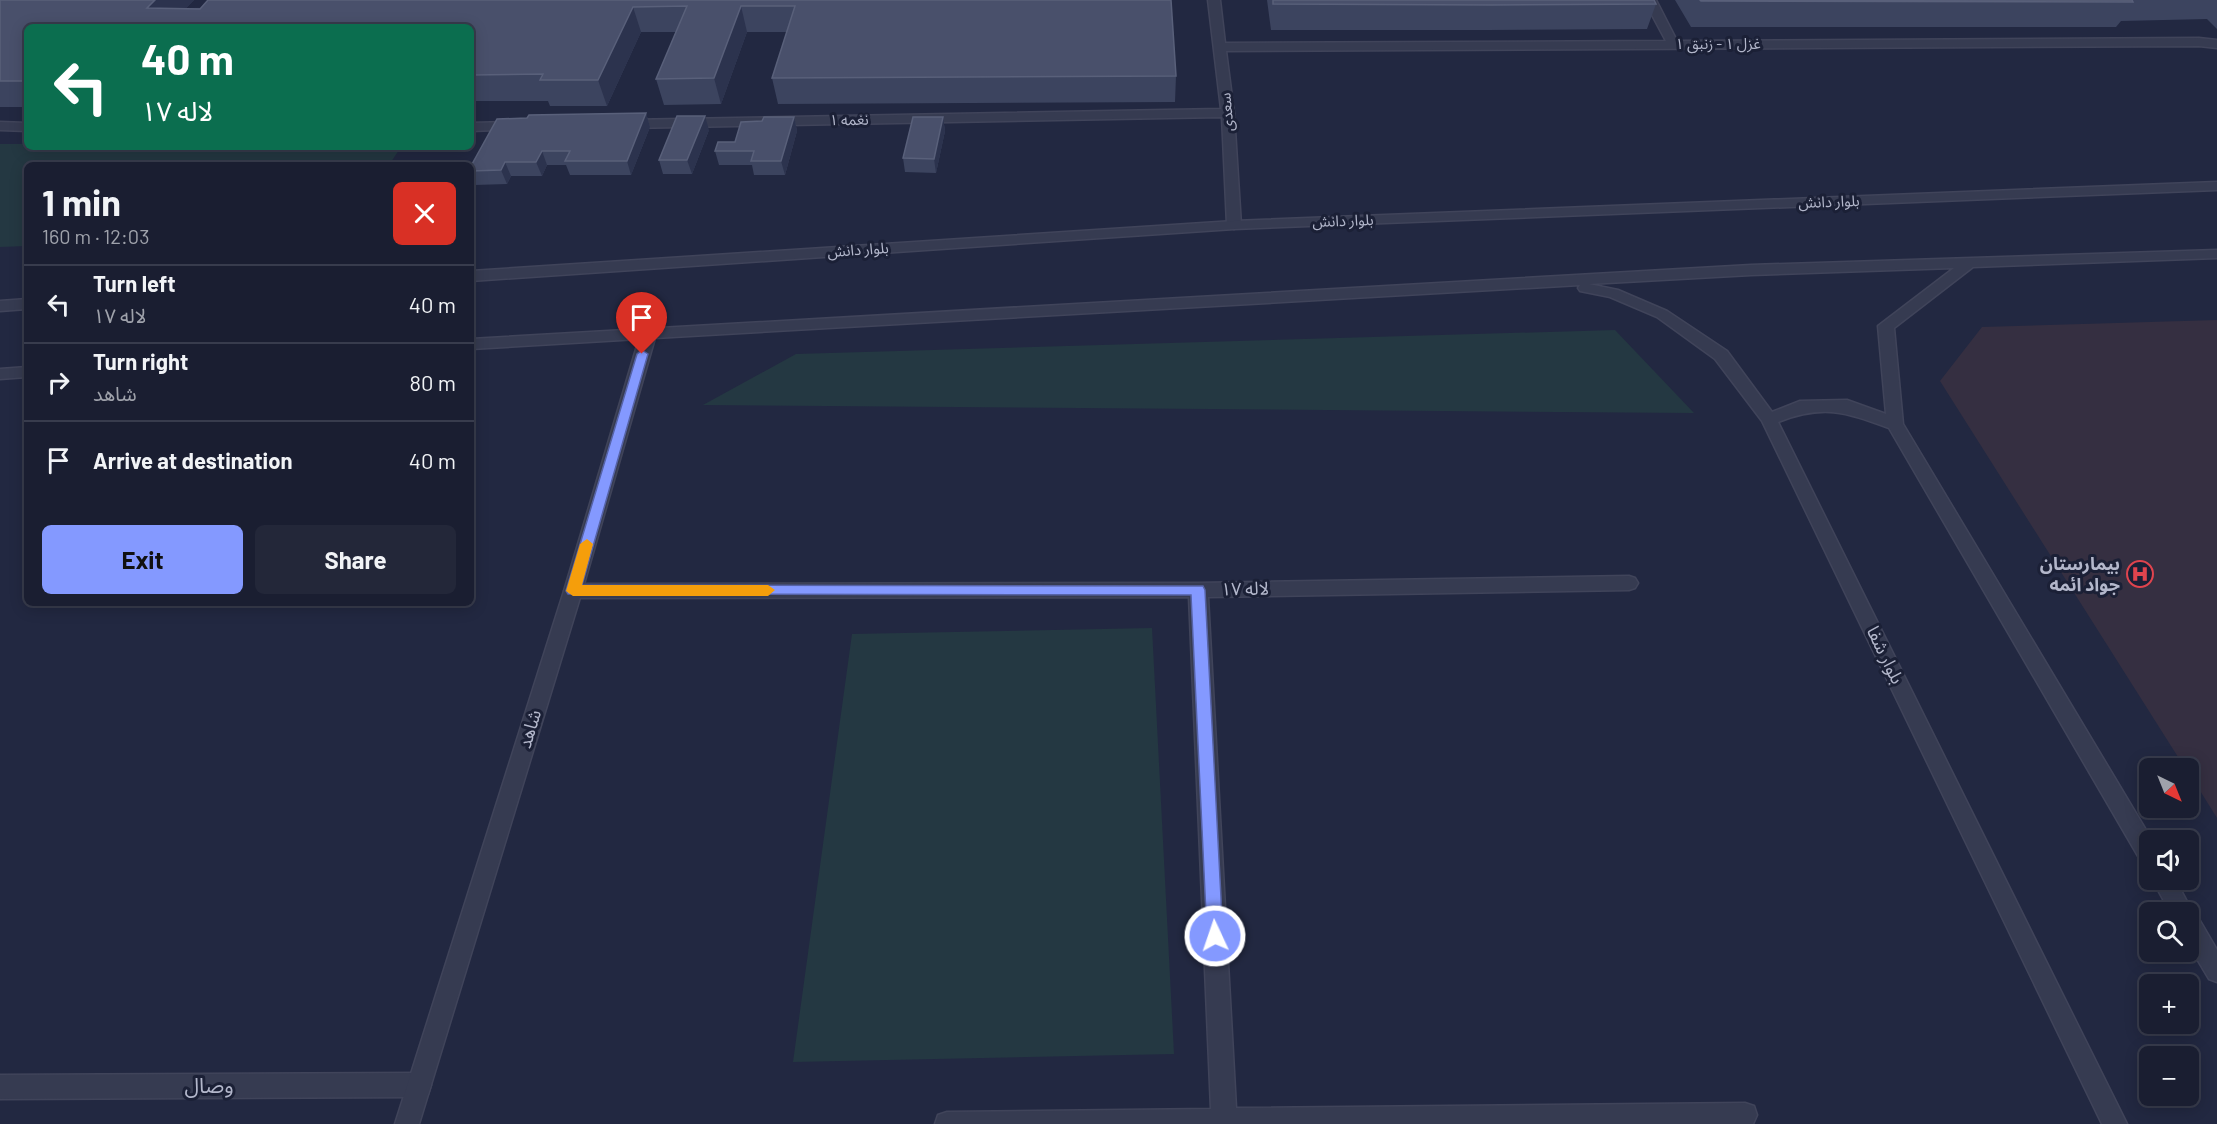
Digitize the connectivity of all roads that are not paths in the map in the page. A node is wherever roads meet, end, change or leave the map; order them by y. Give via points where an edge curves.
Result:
1 (1214, 0) edge
2 (1650, 0) edge
3 (1673, 44) junction
4 (2217, 44) edge
5 (1220, 47) junction
6 (1228, 113) junction
7 (613, 124) edge
8 (0, 126) edge
9 (530, 126) edge
10 (24, 127) edge
11 (474, 127) edge
12 (2217, 186) edge
13 (1234, 225) junction
14 (2217, 254) edge
15 (1969, 263) junction
16 (474, 276) edge
17 (1560, 283) junction
18 (24, 304) edge
19 (0, 306) edge
20 (649, 333) junction
21 (474, 344) edge
22 (24, 372) edge
23 (0, 374) edge
24 (1768, 419) junction
25 (1895, 424) junction
26 (1629, 582) dead end
27 (1198, 590) junction
28 (573, 591) junction
29 (2139, 837) edge
30 (2199, 941) edge
31 (2217, 971) edge
32 (419, 1085) junction
33 (0, 1087) edge
34 (1745, 1115) dead end
35 (1224, 1121) junction
36 (406, 1124) edge
37 (948, 1124) edge
38 (2115, 1124) edge

1 - 5 street, سعدی
2 - 3 street
3 - 4 street, غزل ۱ - زنبق ۱
3 - 5 street, غزل ۱ - زنبق ۱
5 - 6 street, سعدی
6 - 7 street, نغمه ۱
6 - 13 street, سعدی
8 - 10 street
9 - 11 street
12 - 13 street, بلوار دانش
13 - 16 street, بلوار دانش
14 - 15 street
15 - 17 street via 1751,270
15 - 25 street via 1887,326
17 - 20 street
17 - 24 street, بلوار شفا via 1613,293 1662,314 1721,356
18 - 19 street
20 - 21 street
20 - 28 street, شاهد
22 - 23 street
24 - 25 street via 1800,407 1847,406
24 - 38 street, بلوار شفا
25 - 29 street
26 - 27 street, لاله ۱۷
27 - 28 street, لاله ۱۷
27 - 35 street
28 - 32 street, شاهد
30 - 31 street
32 - 33 street, وصال
32 - 36 street, شاهد
34 - 35 street
35 - 37 street

